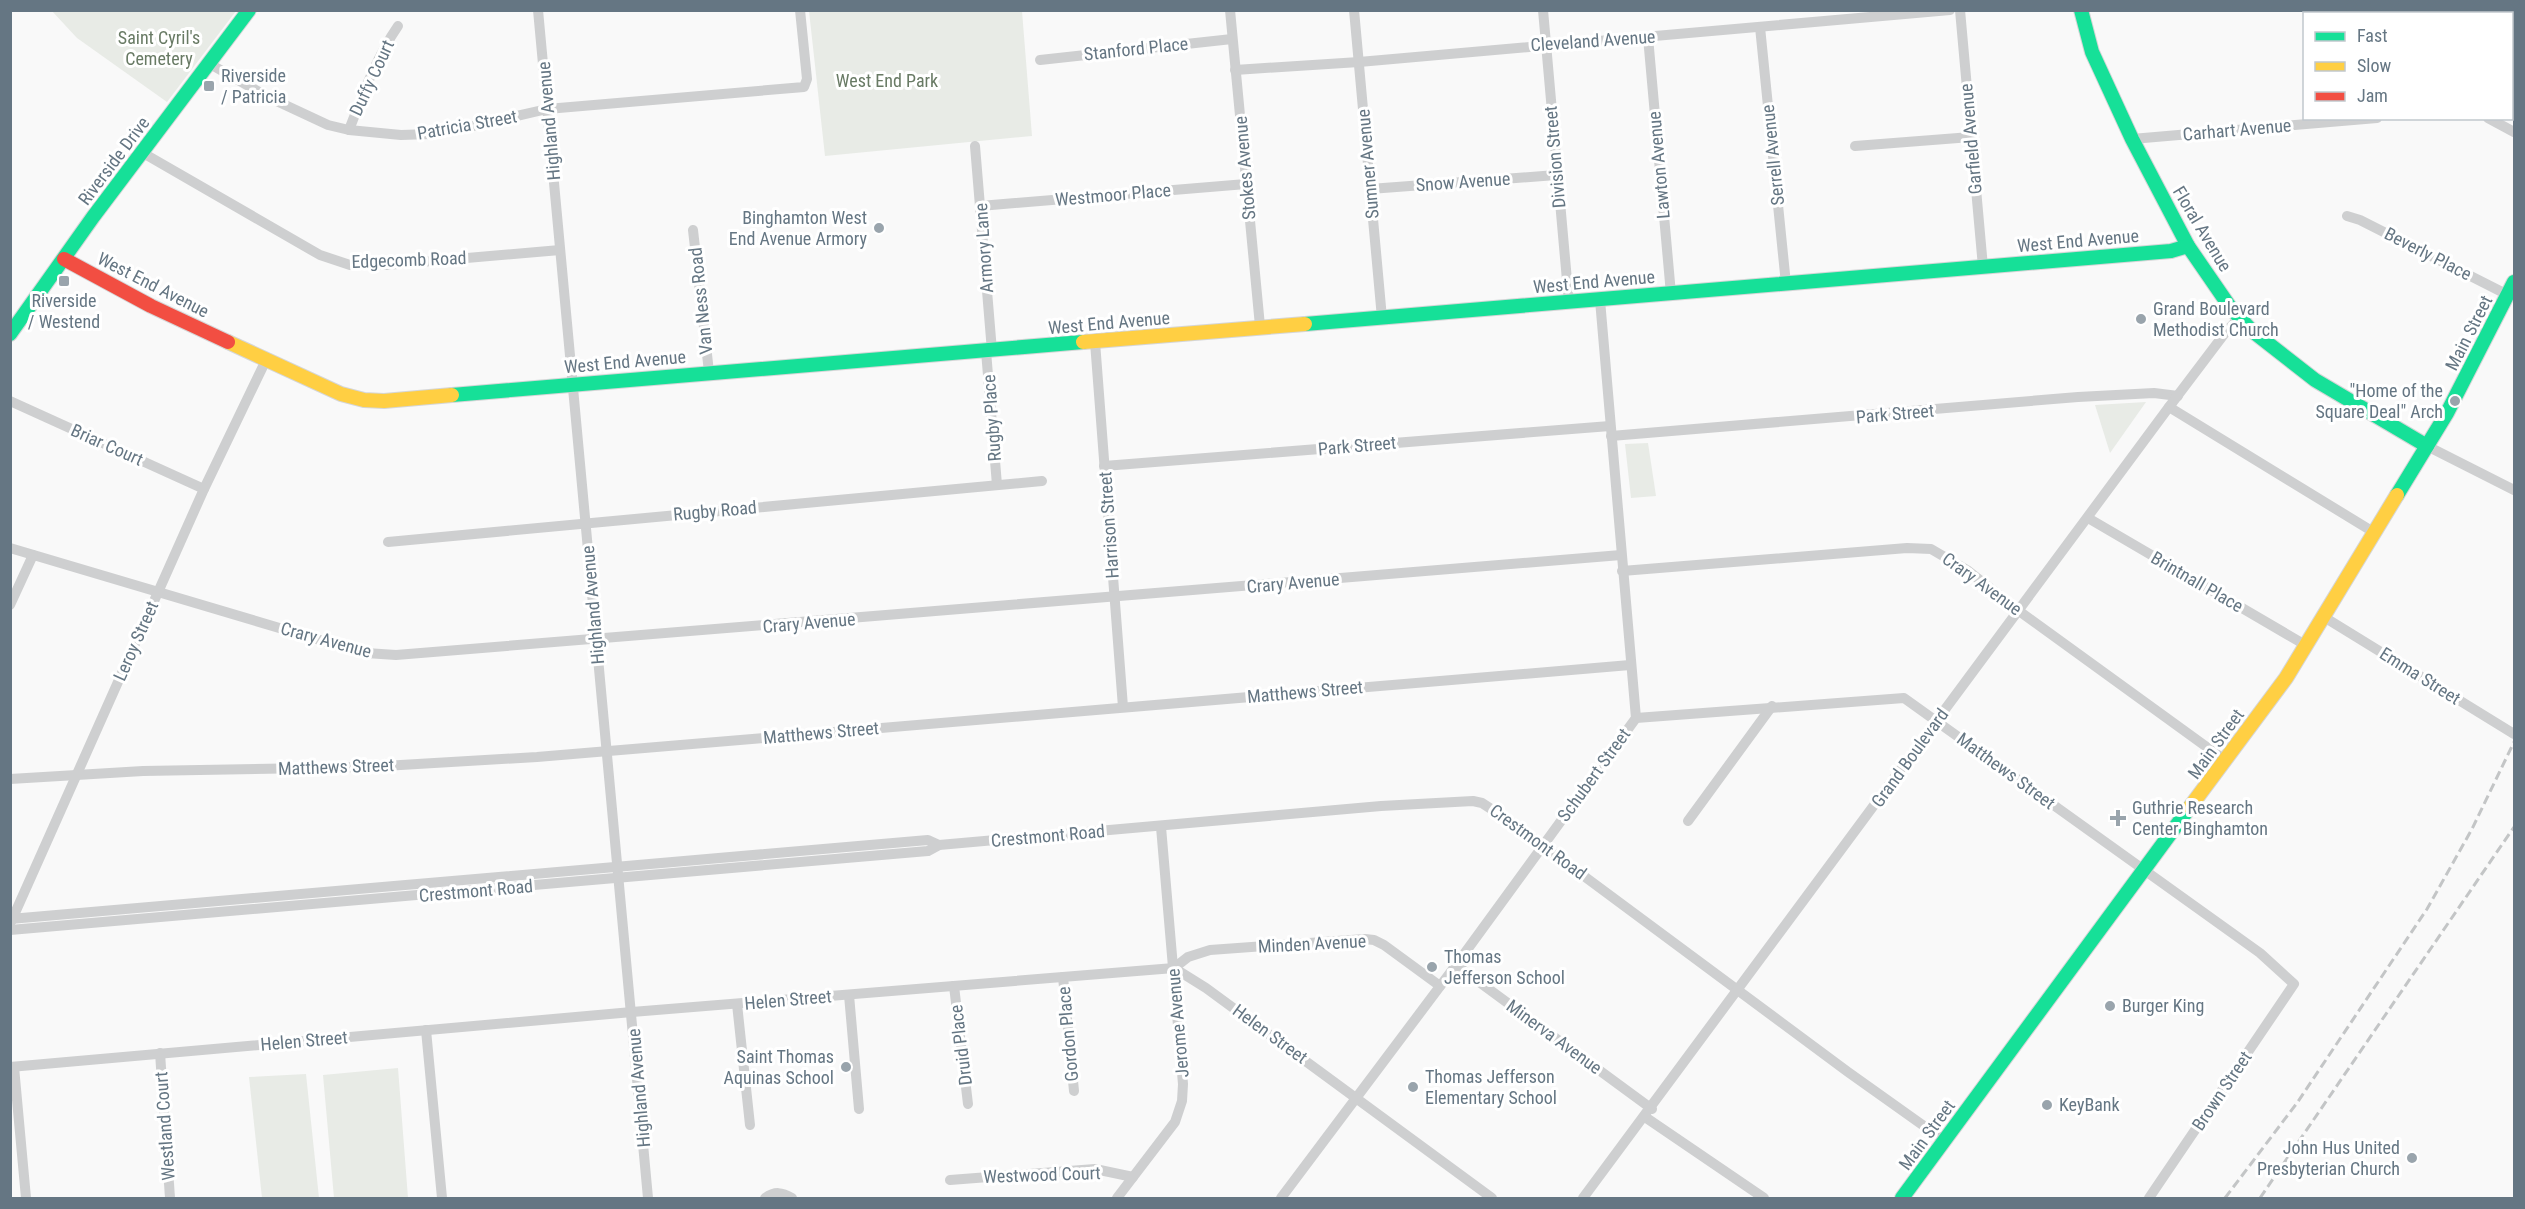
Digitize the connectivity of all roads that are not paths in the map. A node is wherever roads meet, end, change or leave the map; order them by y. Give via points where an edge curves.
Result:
1 (249, 10) edge
2 (538, 10) edge
3 (800, 10) edge
4 (1230, 10) edge
5 (1354, 10) edge
6 (1543, 10) edge
7 (1950, 10) edge
8 (1959, 10) edge
9 (2081, 10) edge
10 (398, 26) dead end
11 (1760, 27) junction
12 (1648, 37) junction
13 (1232, 39) junction
14 (1545, 45) junction
15 (1040, 60) dead end
16 (1359, 62) junction
17 (210, 64) junction
18 (1235, 70) junction
19 (548, 109) junction
20 (2354, 120) edge
21 (2492, 120) edge
22 (349, 130) junction
23 (2514, 132) edge
24 (1971, 137) junction
25 (2132, 139) junction
26 (975, 146) dead end
27 (1855, 146) dead end
28 (142, 153) junction
29 (1556, 175) junction
30 (1246, 184) junction
31 (1370, 189) junction
32 (980, 206) junction
33 (2347, 216) dead end
34 (693, 230) dead end
35 (2188, 246) junction
36 (560, 250) junction
37 (64, 259) junction
38 (1983, 267) junction
39 (1786, 284) junction
40 (2511, 289) edge
41 (1671, 294) junction
42 (1600, 300) junction
43 (1569, 303) junction
44 (1382, 318) junction
45 (2239, 318) junction
46 (1260, 326) junction
47 (10, 334) edge
48 (1095, 342) junction
49 (989, 351) junction
50 (266, 360) junction
51 (709, 372) junction
52 (573, 384) junction
53 (2178, 396) junction
54 (10, 401) edge
55 (2169, 407) junction
56 (1611, 431) junction
57 (2427, 446) junction
58 (1104, 466) junction
59 (1042, 481) dead end
60 (997, 485) junction
61 (204, 489) junction
62 (2514, 490) edge
63 (2088, 518) junction
64 (586, 523) junction
65 (2375, 533) junction
66 (388, 542) dead end
67 (10, 548) edge
68 (33, 555) junction
69 (1621, 555) junction
70 (1622, 571) junction
71 (158, 592) junction
72 (1114, 598) junction
73 (10, 605) edge
74 (2019, 611) junction
75 (2324, 617) junction
76 (597, 640) junction
77 (2307, 646) junction
78 (1630, 665) junction
79 (1772, 706) junction
80 (1123, 707) junction
81 (1636, 718) junction
82 (1938, 720) junction
83 (2514, 734) edge
84 (607, 751) junction
85 (2226, 761) junction
86 (75, 774) junction
87 (10, 779) edge
88 (1688, 821) dead end
89 (1161, 826) junction
90 (939, 845) junction
91 (1542, 845) junction
92 (617, 866) junction
93 (2144, 871) junction
94 (619, 879) junction
95 (461, 880) junction
96 (316, 892) junction
97 (462, 892) junction
98 (317, 904) junction
99 (11, 922) edge
100 (1456, 965) junction
101 (1174, 968) junction
102 (1063, 977) junction
103 (2294, 984) joint
104 (954, 986) junction
105 (1440, 986) junction
106 (1738, 991) junction
107 (849, 994) junction
108 (737, 1004) junction
109 (632, 1012) junction
110 (426, 1030) junction
111 (160, 1053) junction
112 (12, 1067) edge
113 (1074, 1091) dead end
114 (1357, 1098) junction
115 (968, 1104) dead end
116 (859, 1108) dead end
117 (1648, 1113) junction
118 (750, 1125) dead end
119 (1945, 1141) junction
120 (1133, 1177) junction
121 (950, 1180) dead end
122 (788, 1196) edge
123 (26, 1198) edge
124 (170, 1198) edge
125 (442, 1198) edge
126 (648, 1198) edge
127 (765, 1198) edge
128 (1117, 1198) edge
129 (1281, 1198) edge
130 (1492, 1198) edge
131 (1583, 1198) edge
132 (1764, 1198) edge
133 (1902, 1198) edge
134 (2149, 1198) edge

1 - 17 street, Riverside Drive
2 - 19 street, Highland Avenue
3 - 19 street, Patricia Street via 807,79 804,87
4 - 13 street, Stokes Avenue
5 - 16 street, Sumner Avenue
6 - 14 street, Division Street
7 - 11 street, Cleveland Avenue
8 - 24 street, Garfield Avenue
9 - 25 street, Floral Avenue via 2092,51
10 - 22 street, Duffy Court via 373,68
11 - 12 street, Cleveland Avenue
11 - 39 street, Serrell Avenue
12 - 14 street, Cleveland Avenue
12 - 41 street, Lawton Avenue
13 - 15 street, Stanford Place
13 - 18 street, Stokes Avenue
14 - 16 street, Cleveland Avenue
14 - 29 street, Division Street
16 - 18 street, Cleveland Avenue
16 - 31 street, Sumner Avenue
17 - 22 street, Patricia Street via 306,116
17 - 28 street, Riverside Drive
18 - 30 street, Stokes Avenue
19 - 22 street, Patricia Street via 431,134
19 - 36 street, Highland Avenue
20 - 25 street, Carhart Avenue
21 - 23 street
24 - 27 street
24 - 38 street, Garfield Avenue
25 - 35 street, Floral Avenue
26 - 32 street, Armory Lane
28 - 36 street, Edgecomb Road via 320,255 340,262 386,265
28 - 37 street, Riverside Drive
29 - 31 street, Snow Avenue
29 - 43 street, Division Street
30 - 32 street, Westmoor Place
30 - 46 street, Stokes Avenue
31 - 44 street, Sumner Avenue
32 - 49 street, Armory Lane
33 - 40 street, Beverly Place
34 - 51 street, Van Ness Road
35 - 38 street, West End Avenue via 2171,251
35 - 45 street, Floral Avenue
36 - 52 street, Highland Avenue
37 - 47 street, Riverside Drive
37 - 50 street, West End Avenue via 151,306
38 - 39 street, West End Avenue
39 - 41 street, West End Avenue
40 - 57 street, Main Street
41 - 42 street, West End Avenue
42 - 43 street, West End Avenue
42 - 56 street, Schubert Street
43 - 44 street, West End Avenue
44 - 46 street, West End Avenue
45 - 53 street, Grand Boulevard
45 - 57 street, Floral Avenue via 2321,384
46 - 48 street, West End Avenue
48 - 49 street, West End Avenue
48 - 58 street, Harrison Street
49 - 51 street, West End Avenue
49 - 60 street, Rugby Place
50 - 52 street, West End Avenue via 341,394 364,400
50 - 61 street, Leroy Street
51 - 52 street, West End Avenue
52 - 64 street, Highland Avenue
53 - 55 street, Grand Boulevard
53 - 56 street, Park Street via 2154,393 2078,397
54 - 61 street, Briar Court
55 - 63 street, Grand Boulevard
55 - 65 street
56 - 58 street, Park Street
56 - 69 street, Schubert Street
57 - 62 street
57 - 65 street, Main Street
58 - 72 street, Harrison Street
59 - 60 street, Rugby Road
60 - 64 street, Rugby Road
61 - 71 street, Leroy Street
63 - 74 street, Grand Boulevard
63 - 77 street, Brintnall Place
64 - 66 street, Rugby Road
64 - 76 street, Highland Avenue
65 - 75 street, Main Street
67 - 68 street, Crary Avenue
68 - 71 street, Crary Avenue
68 - 73 street
69 - 70 street, Schubert Street
69 - 72 street, Crary Avenue
70 - 74 street, Crary Avenue via 1922,548 1940,553 1967,570
70 - 78 street, Schubert Street
71 - 76 street, Crary Avenue via 366,653 412,655
71 - 86 street, Leroy Street
72 - 76 street, Crary Avenue
72 - 80 street, Harrison Street
74 - 82 street, Grand Boulevard
74 - 85 street, Crary Avenue
75 - 77 street, Main Street
75 - 83 street, Emma Street
76 - 84 street, Highland Avenue
77 - 85 street, Main Street
78 - 80 street, Matthews Street
78 - 81 street, Schubert Street
79 - 81 street, Matthews Street
79 - 82 street, Matthews Street via 1898,697 1910,700
79 - 88 street
80 - 84 street, Matthews Street
81 - 91 street, Schubert Street
82 - 93 street, Matthews Street
82 - 106 street, Grand Boulevard
84 - 86 street, Matthews Street via 368,767
84 - 92 street, Highland Avenue
85 - 93 street, Main Street
86 - 87 street, Matthews Street
86 - 99 street, Leroy Street
89 - 90 street, Crestmont Road
89 - 91 street, Crestmont Road via 1473,801 1482,802
89 - 101 street, Jerome Avenue
90 - 92 street, Crestmont Road via 928,840
90 - 94 street, Crestmont Road via 928,851
91 - 100 street, Schubert Street
91 - 106 street, Crestmont Road
92 - 94 street, Highland Avenue
92 - 95 street, Crestmont Road
93 - 103 street, Matthews Street via 2260,953
93 - 119 street, Main Street
94 - 97 street, Crestmont Road
94 - 109 street, Highland Avenue
95 - 96 street, Crestmont Road
95 - 97 street
96 - 98 street
96 - 99 street, Crestmont Road
97 - 98 street, Crestmont Road
98 - 99 street, Crestmont Road
100 - 105 street, Schubert Street
100 - 117 street, Minerva Avenue
101 - 102 street, Helen Street
101 - 105 street, Minden Avenue via 1188,957 1210,950 1365,939 1384,945
101 - 114 street, Helen Street
101 - 120 street, Jerome Avenue via 1182,1101 1175,1122
102 - 104 street, Helen Street
102 - 113 street, Gordon Place
103 - 134 street, Brown Street
104 - 107 street, Helen Street
104 - 115 street, Druid Place
105 - 114 street, Schubert Street
106 - 117 street, Grand Boulevard
106 - 119 street, Crestmont Road
107 - 108 street, Helen Street
107 - 116 street
108 - 109 street, Helen Street
108 - 118 street
109 - 110 street, Helen Street
109 - 126 street, Highland Avenue
110 - 111 street, Helen Street
110 - 125 street
111 - 112 street, Helen Street
111 - 124 street, Westland Court
112 - 123 street
114 - 129 street, Schubert Street
114 - 130 street, Helen Street
117 - 131 street, Grand Boulevard
117 - 132 street, Minerva Avenue
119 - 133 street, Main Street
120 - 121 street, Westwood Court via 1095,1169
120 - 128 street, Jerome Avenue
122 - 127 street via 773,1193

